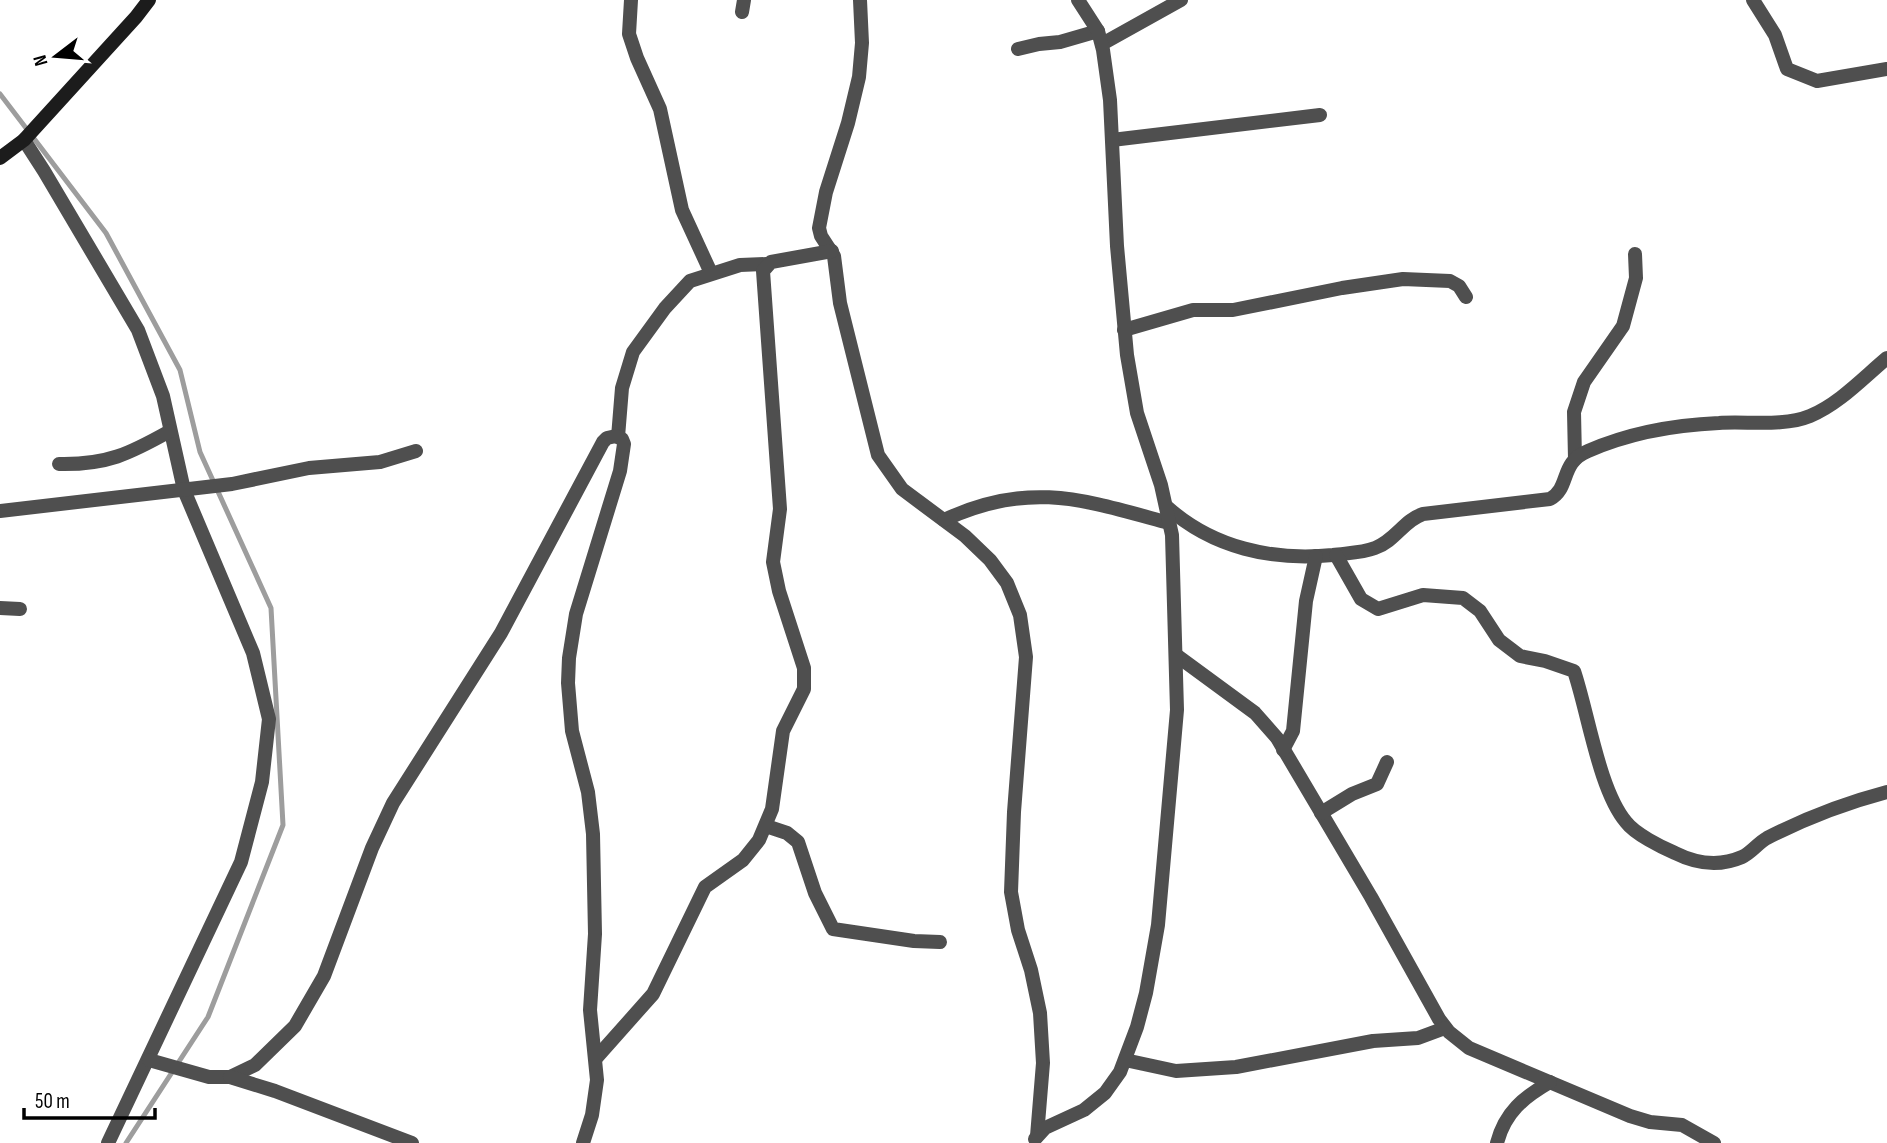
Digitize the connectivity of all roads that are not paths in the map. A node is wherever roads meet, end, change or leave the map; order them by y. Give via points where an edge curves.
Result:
1 (149, 0) edge
2 (631, 0) edge
3 (860, 0) edge
4 (1078, 0) edge
5 (1181, 0) edge
6 (1753, 0) edge
7 (1100, 37) junction
8 (1018, 49) dead end
9 (1887, 69) edge
10 (1320, 115) dead end
11 (24, 139) junction
12 (1112, 140) junction
13 (0, 158) edge
14 (832, 251) junction
15 (1635, 254) dead end
16 (767, 264) junction
17 (711, 273) junction
18 (1466, 297) dead end
19 (1124, 330) junction
20 (1887, 358) edge
21 (170, 431) junction
22 (618, 437) junction
23 (416, 451) dead end
24 (1575, 458) junction
25 (59, 464) dead end
26 (184, 490) junction
27 (1167, 507) junction
28 (0, 510) edge
29 (944, 520) junction
30 (1169, 523) junction
31 (1336, 555) junction
32 (1316, 556) junction
33 (0, 608) edge
34 (20, 609) dead end
35 (1176, 655) junction
36 (1283, 750) junction
37 (1387, 762) dead end
38 (1887, 792) edge
39 (1321, 813) junction
40 (766, 826) junction
41 (940, 942) dead end
42 (1445, 1028) junction
43 (597, 1057) junction
44 (149, 1060) junction
45 (1125, 1060) junction
46 (230, 1077) junction
47 (1550, 1082) junction
48 (1032, 1141) edge
49 (108, 1143) edge
50 (412, 1143) edge
51 (583, 1143) edge
52 (1497, 1143) edge
53 (1714, 1143) edge

1 - 11 street
2 - 17 street via 629,34 660,109 682,210
3 - 14 street via 859,77 819,223 821,236
4 - 7 street
5 - 7 street
6 - 9 street via 1775,35 1787,69 1817,81
7 - 8 street
7 - 12 street
10 - 12 street
11 - 13 street
11 - 21 street via 138,331 163,397
12 - 19 street
14 - 16 street
14 - 29 street via 840,303 878,455 902,489
15 - 24 street via 1636,278 1623,326 1584,382 1574,412
16 - 17 street
16 - 40 street via 763,273 780,509 773,562 805,678 801,699 783,731
17 - 22 street via 690,281 633,352 622,388
18 - 19 street via 1450,281 1403,279 1233,310 1193,310
19 - 27 street via 1137,413
20 - 24 street via 1828,407 1808,417 1642,432
21 - 25 street via 130,453 88,464
21 - 26 street
22 - 43 street via 624,444 620,471 576,614 568,683 572,731 591,814 595,934 590,1010
22 - 46 street via 604,440 501,634 393,803 307,1009 265,1057
23 - 26 street via 380,462 309,468
24 - 31 street via 1559,493 1550,499 1423,514 1377,547
26 - 28 street
26 - 44 street via 254,653 269,719 262,782 241,862
27 - 30 street
27 - 32 street via 1206,536 1241,549
29 - 30 street via 1004,500 1048,496
29 - 48 street via 997,569 1014,599 1024,632 1011,892 1040,1011 1043,1063
30 - 35 street
31 - 32 street
31 - 38 street via 1361,599 1378,609 1423,595 1463,598 1480,611 1499,640 1520,656 1574,671 1605,784 1626,823 1684,858 1713,865 1743,857 1764,840 1810,817
32 - 36 street via 1306,601 1293,731
33 - 34 street
35 - 36 street via 1257,715
35 - 45 street via 1177,710 1158,925 1146,993
36 - 39 street
37 - 39 street via 1377,784
39 - 42 street
40 - 41 street via 798,842 833,929
40 - 43 street via 743,860 705,887 653,994
42 - 45 street via 1418,1038 1373,1041 1236,1067 1176,1071
42 - 47 street via 1469,1048
43 - 51 street via 596,1097
44 - 46 street via 209,1077
44 - 49 street
45 - 48 street via 1113,1083 1095,1102 1053,1123
46 - 50 street
47 - 52 street via 1511,1110
47 - 53 street via 1638,1119 1682,1125

